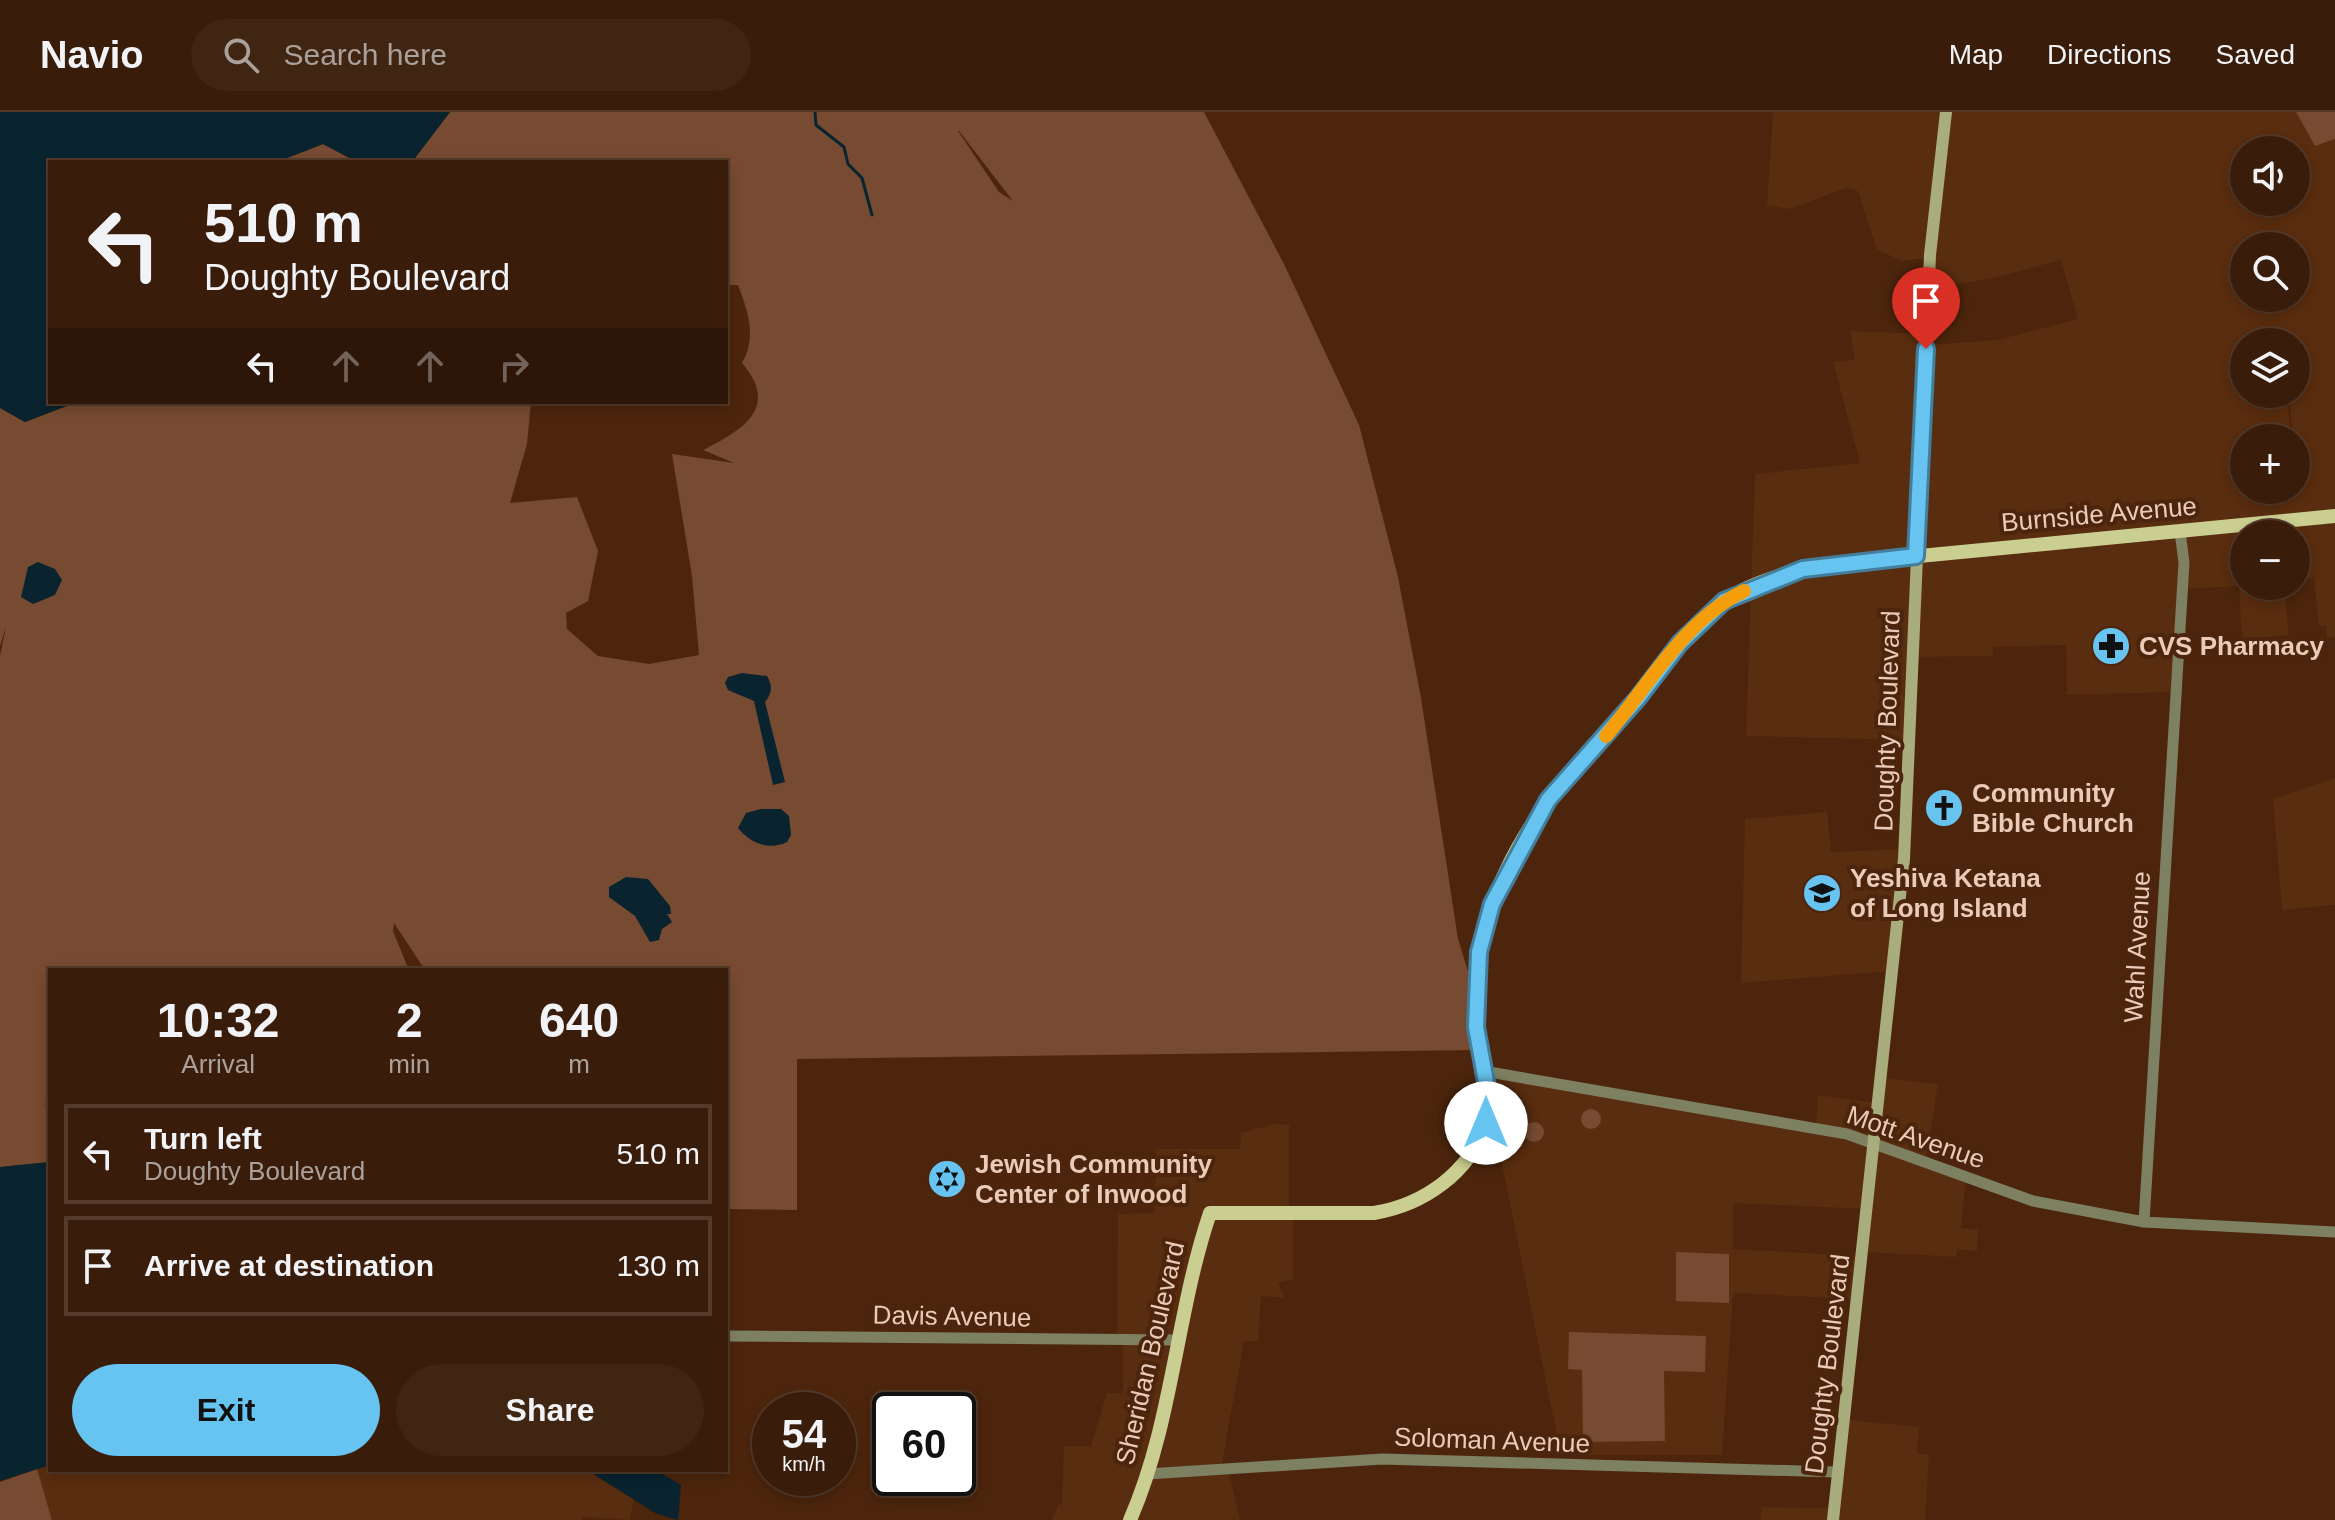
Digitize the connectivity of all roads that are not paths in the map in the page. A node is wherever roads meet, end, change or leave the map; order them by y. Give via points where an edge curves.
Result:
1 (1946, 112) edge
2 (2335, 516) edge
3 (2180, 531) junction
4 (1916, 556) junction
5 (1483, 1071) junction
6 (1875, 1141) junction
7 (2144, 1222) junction
8 (2335, 1232) edge
9 (728, 1336) edge
10 (1178, 1340) junction
11 (1836, 1472) junction
12 (1147, 1474) junction
13 (1130, 1520) edge
14 (1833, 1520) edge

1 - 4 main road, Doughty Boulevard via 1930,255
2 - 3 main road, Burnside Avenue
3 - 4 main road, Burnside Avenue
3 - 7 street, Wahl Avenue via 2184,563
4 - 5 main road, Sheridan Boulevard via 1785,574 1724,601 1680,643 1548,800 1492,904 1475,994
4 - 6 main road, Doughty Boulevard via 1904,859
5 - 6 street, Mott Avenue
5 - 10 main road, Sheridan Boulevard via 1489,1098 1482,1131 1449,1179 1424,1198 1374,1213 1210,1213 1193,1264
6 - 7 street, Mott Avenue via 2033,1201
6 - 11 main road, Doughty Boulevard
7 - 8 street, Mott Avenue
9 - 10 street, Davis Avenue
10 - 12 main road, Sheridan Boulevard
11 - 12 street, Soloman Avenue via 1382,1459
11 - 14 main road, Doughty Boulevard
12 - 13 main road, Sheridan Boulevard

